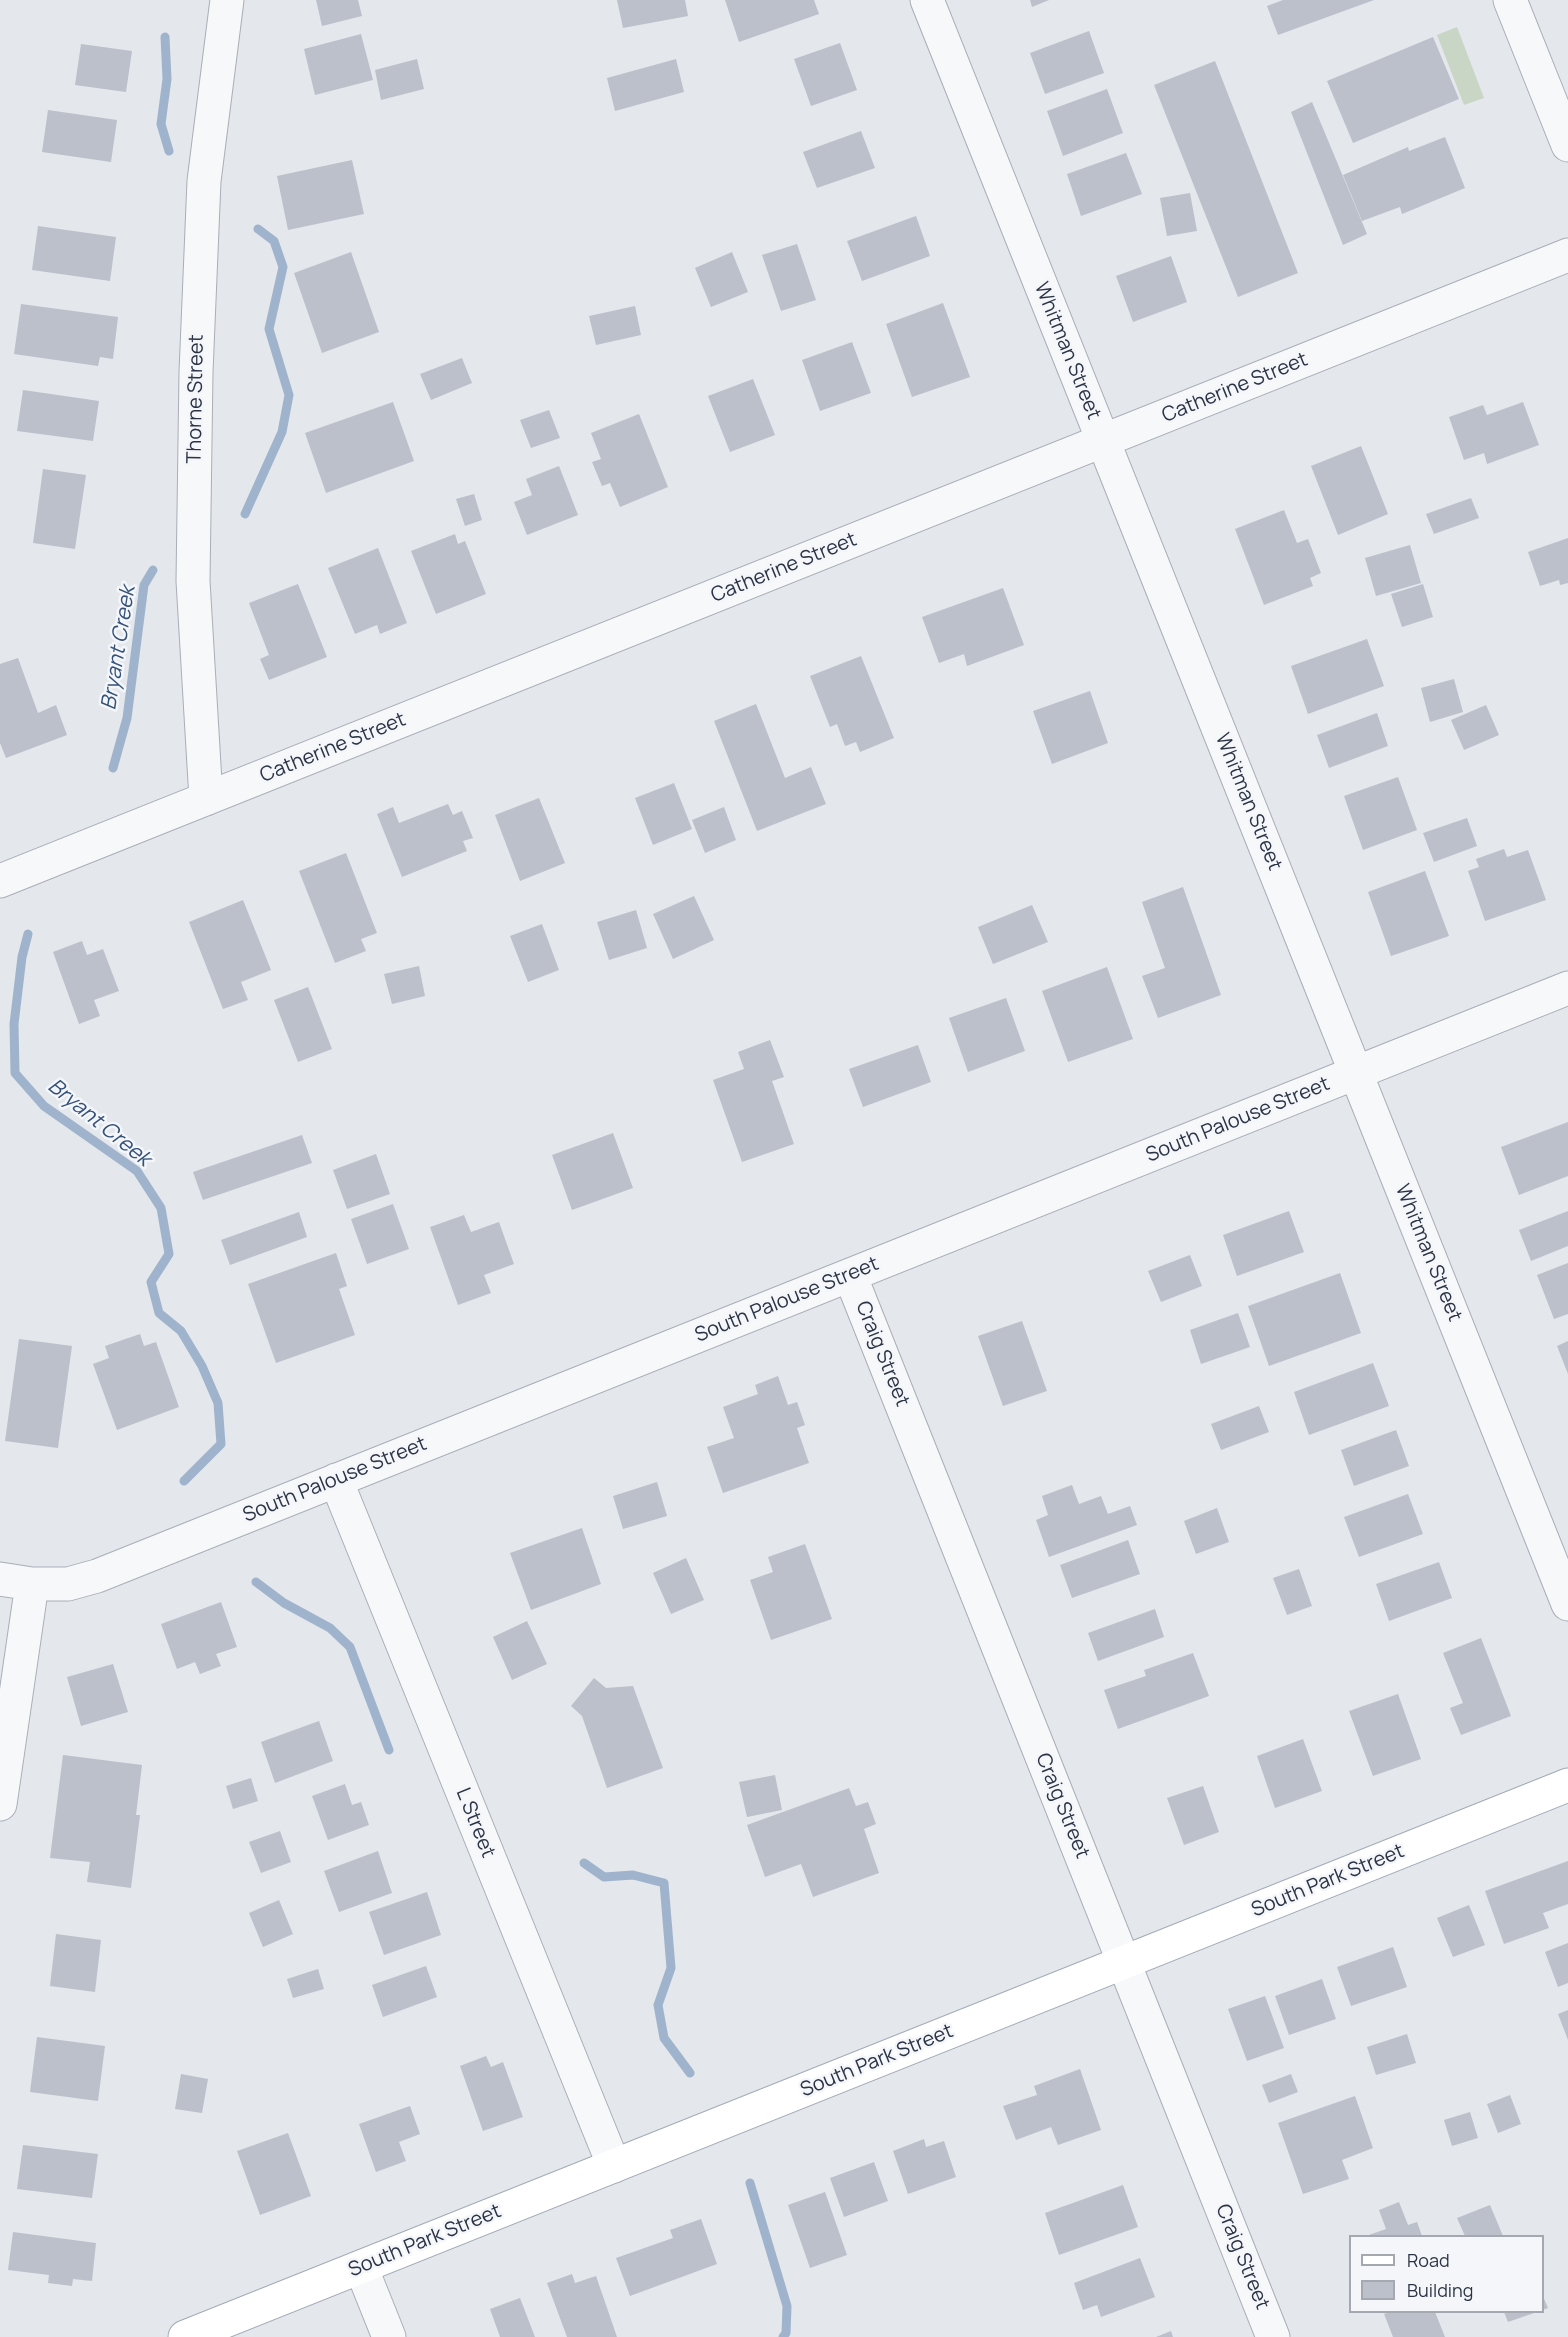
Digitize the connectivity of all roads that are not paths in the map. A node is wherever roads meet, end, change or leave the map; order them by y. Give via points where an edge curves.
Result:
1 (226, 0) edge
2 (927, 0) edge
3 (1510, 0) edge
4 (1568, 145) edge
5 (1568, 255) edge
6 (1103, 440) junction
7 (206, 799) junction
8 (0, 881) edge
9 (1568, 988) edge
10 (1356, 1073) junction
11 (850, 1275) junction
12 (336, 1480) junction
13 (0, 1579) edge
14 (32, 1584) junction
15 (1568, 1604) edge
16 (1568, 1785) edge
17 (0, 1804) edge
18 (1124, 1962) junction
19 (614, 2166) junction
20 (361, 2267) junction
21 (185, 2337) edge
22 (389, 2337) edge
23 (1274, 2337) edge

1 - 7 street, Thorne Street via 204,181 196,372 193,581
2 - 6 street, Whitman Street
3 - 4 street
5 - 6 street, Catherine Street
6 - 7 street, Catherine Street
6 - 10 street, Whitman Street
7 - 8 street, Catherine Street
9 - 10 street, South Palouse Street
10 - 11 street, South Palouse Street
10 - 15 street, Whitman Street
11 - 12 street, South Palouse Street
11 - 18 street, Craig Street
12 - 14 street, South Palouse Street via 97,1576 68,1584
12 - 19 street, L Street
13 - 14 street, South Palouse Street
14 - 17 street
16 - 18 main road, South Park Street
18 - 19 main road, South Park Street
18 - 23 street, Craig Street
19 - 20 main road, South Park Street
20 - 21 main road, South Park Street
20 - 22 street

